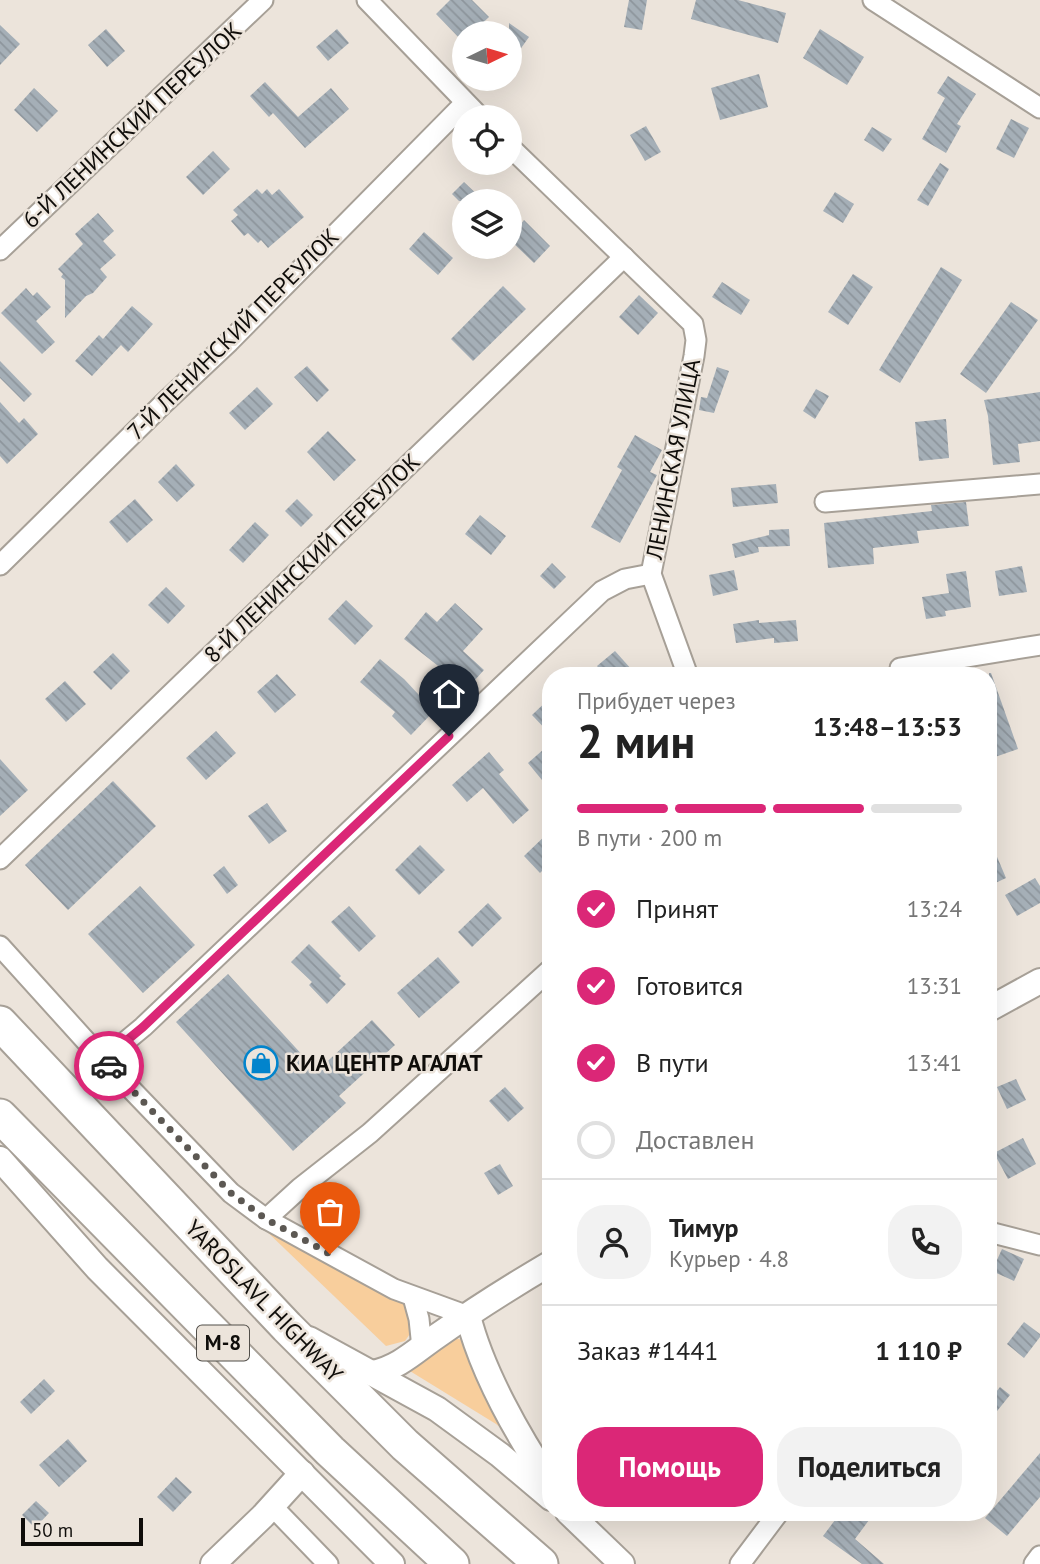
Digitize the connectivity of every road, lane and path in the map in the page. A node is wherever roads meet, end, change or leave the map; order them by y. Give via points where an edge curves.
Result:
1 (263, 0) edge
2 (367, 0) edge
3 (873, 0) edge
4 (465, 103) joint
5 (1040, 108) edge
6 (522, 159) edge
7 (0, 250) edge
8 (624, 257) junction
9 (1040, 484) edge
10 (825, 502) dead end
11 (0, 565) edge
12 (650, 573) junction
13 (1040, 645) edge
14 (685, 667) edge
15 (906, 667) edge
16 (0, 859) edge
17 (0, 946) edge
18 (542, 977) edge
19 (1040, 981) edge
20 (997, 1005) edge
21 (0, 1023) edge
22 (103, 1060) junction
23 (0, 1116) edge
24 (0, 1159) edge
25 (266, 1219) junction
26 (997, 1236) edge
27 (1040, 1245) edge
28 (542, 1269) edge
29 (413, 1297) junction
30 (468, 1316) junction
31 (287, 1326) junction
32 (422, 1348) junction
33 (373, 1373) junction
34 (542, 1472) edge
35 (302, 1473) junction
36 (542, 1490) edge
37 (272, 1506) junction
38 (578, 1521) edge
39 (772, 1521) edge
40 (1040, 1556) edge
41 (213, 1564) edge
42 (328, 1564) edge
43 (392, 1564) edge
44 (452, 1564) edge
45 (541, 1564) edge
46 (622, 1564) edge
47 (740, 1564) edge
48 (1034, 1564) edge

1 - 7 street, 6-Й ЛЕНИНСКИЙ ПЕРЕУЛОК
2 - 4 street
3 - 5 street
4 - 11 street, 7-Й ЛЕНИНСКИЙ ПЕРЕУЛОК
6 - 8 street, ЛЕНИНСКАЯ УЛИЦА
8 - 12 street, ЛЕНИНСКАЯ УЛИЦА via 692,324 696,340
8 - 16 street, 8-Й ЛЕНИНСКИЙ ПЕРЕУЛОК
9 - 10 street
12 - 14 street, ЛЕНИНСКАЯ УЛИЦА
12 - 22 street via 602,591
13 - 15 street
17 - 22 street
18 - 25 street via 370,1133
19 - 20 street
21 - 31 highway, YAROSLAVL HIGHWAY / М-8
22 - 25 street via 231,1193
23 - 44 highway, М-8 via 330,1451
24 - 35 street via 97,1268
25 - 29 street
26 - 27 street
28 - 30 street
29 - 30 street
29 - 32 street
30 - 32 street
30 - 34 street via 482,1360
31 - 33 street
31 - 45 highway, YAROSLAVL HIGHWAY / М-8 via 405,1445
32 - 33 street via 390,1369
33 - 36 street via 438,1409
35 - 37 street
35 - 43 street
37 - 41 street
37 - 42 street
38 - 46 street
39 - 47 street
40 - 48 street

